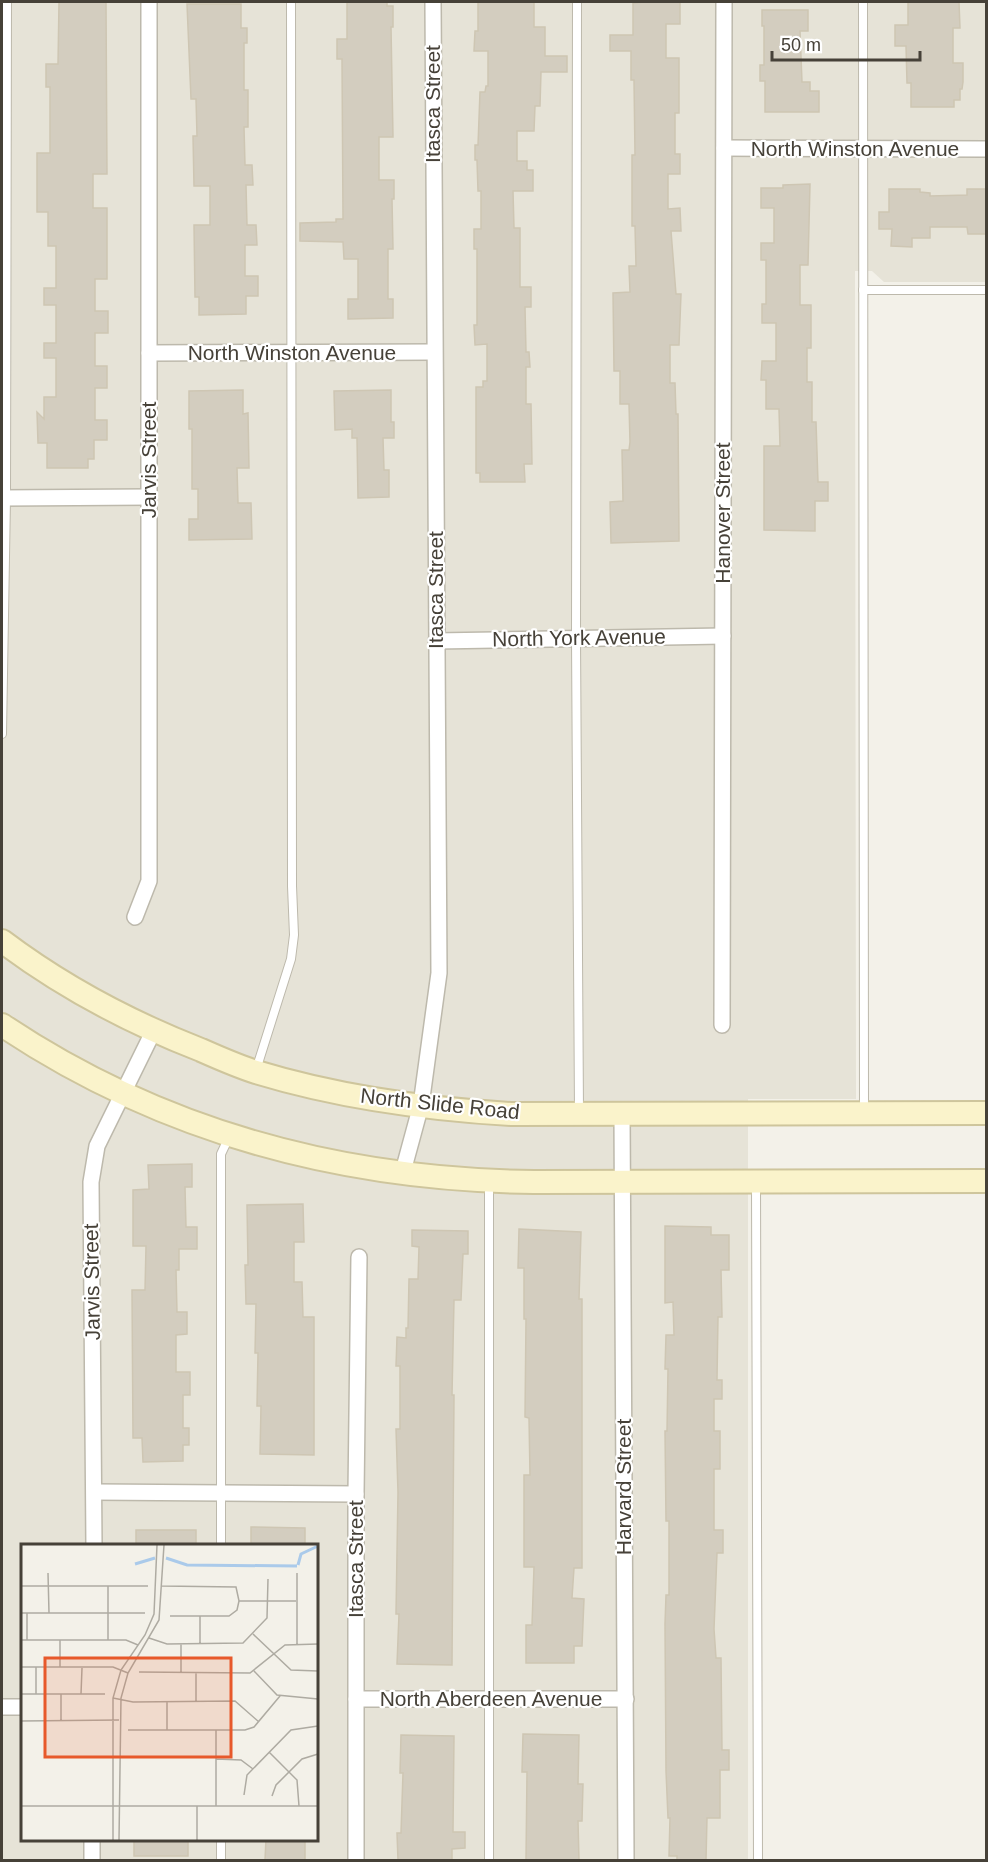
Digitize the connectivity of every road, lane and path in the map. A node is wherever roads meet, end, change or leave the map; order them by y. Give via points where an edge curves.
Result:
1 (7, 2) edge
2 (149, 2) edge
3 (291, 2) edge
4 (433, 2) edge
5 (577, 2) edge
6 (724, 2) edge
7 (863, 2) edge
8 (724, 148) junction
9 (863, 149) junction
10 (987, 149) edge
11 (863, 290) junction
12 (987, 290) edge
13 (434, 352) junction
14 (149, 353) junction
15 (291, 353) junction
16 (149, 497) junction
17 (4, 498) edge
18 (723, 636) junction
19 (576, 639) junction
20 (436, 641) junction
21 (2, 734) edge
22 (135, 917) dead end
23 (2, 941) edge
24 (2, 1025) edge
25 (722, 1025) dead end
26 (153, 1032) junction
27 (255, 1072) junction
28 (123, 1093) junction
29 (421, 1105) junction
30 (622, 1113) junction
31 (864, 1113) junction
32 (987, 1113) edge
33 (579, 1114) junction
34 (230, 1135) junction
35 (402, 1175) junction
36 (622, 1181) junction
37 (756, 1181) junction
38 (987, 1181) edge
39 (489, 1182) junction
40 (359, 1257) dead end
41 (95, 1492) junction
42 (221, 1493) junction
43 (356, 1494) junction
44 (94, 1544) edge
45 (221, 1544) edge
46 (356, 1699) junction
47 (489, 1699) junction
48 (626, 1699) junction
49 (2, 1707) edge
50 (21, 1707) edge
51 (92, 1841) edge
52 (221, 1841) edge
53 (92, 1860) edge
54 (221, 1860) edge
55 (356, 1860) edge
56 (489, 1860) edge
57 (626, 1860) edge
58 (758, 1860) edge

1 - 17 lane
2 - 14 street, Jarvis Street
3 - 15 lane
4 - 13 street, Itasca Street
5 - 19 lane
6 - 8 street, Hanover Street
7 - 9 lane
8 - 9 street, North Winston Avenue
8 - 18 street, Hanover Street
9 - 10 street, North Winston Avenue
9 - 11 lane
11 - 12 lane
11 - 31 lane
13 - 15 street, North Winston Avenue
13 - 20 street, Itasca Street
14 - 15 street, North Winston Avenue
14 - 16 street, Jarvis Street
15 - 27 lane via 294,935 291,959
16 - 17 street
16 - 22 street, Jarvis Street via 149,881
17 - 21 lane
18 - 19 street, North York Avenue
18 - 25 street, Hanover Street
19 - 20 street, North York Avenue
19 - 33 lane
20 - 29 street, Itasca Street via 439,973
23 - 26 main road, North Slide Road via 64,985
24 - 28 main road via 80,1073
26 - 27 main road, North Slide Road
26 - 28 street, Jarvis Street
27 - 29 main road, North Slide Road via 337,1092
28 - 34 main road
28 - 41 street, Jarvis Street via 97,1146 91,1182
29 - 33 main road, North Slide Road via 500,1114
29 - 35 street, Itasca Street
30 - 31 main road, North Slide Road
30 - 33 main road, North Slide Road
30 - 36 street, Harvard Street
31 - 32 main road, North Slide Road
34 - 35 main road via 315,1159
34 - 42 lane via 221,1154
35 - 39 main road
36 - 37 main road
36 - 39 main road
36 - 48 street, Harvard Street
37 - 38 main road
37 - 58 lane
39 - 47 lane
40 - 43 street, Itasca Street
41 - 42 street
41 - 44 street, Jarvis Street
42 - 43 street
42 - 45 lane
43 - 46 street, Itasca Street
46 - 47 street, North Aberdeen Avenue
46 - 55 street, Itasca Street
47 - 48 street, North Aberdeen Avenue
47 - 56 lane
48 - 57 street, Harvard Street
49 - 50 street
51 - 53 street
52 - 54 lane

